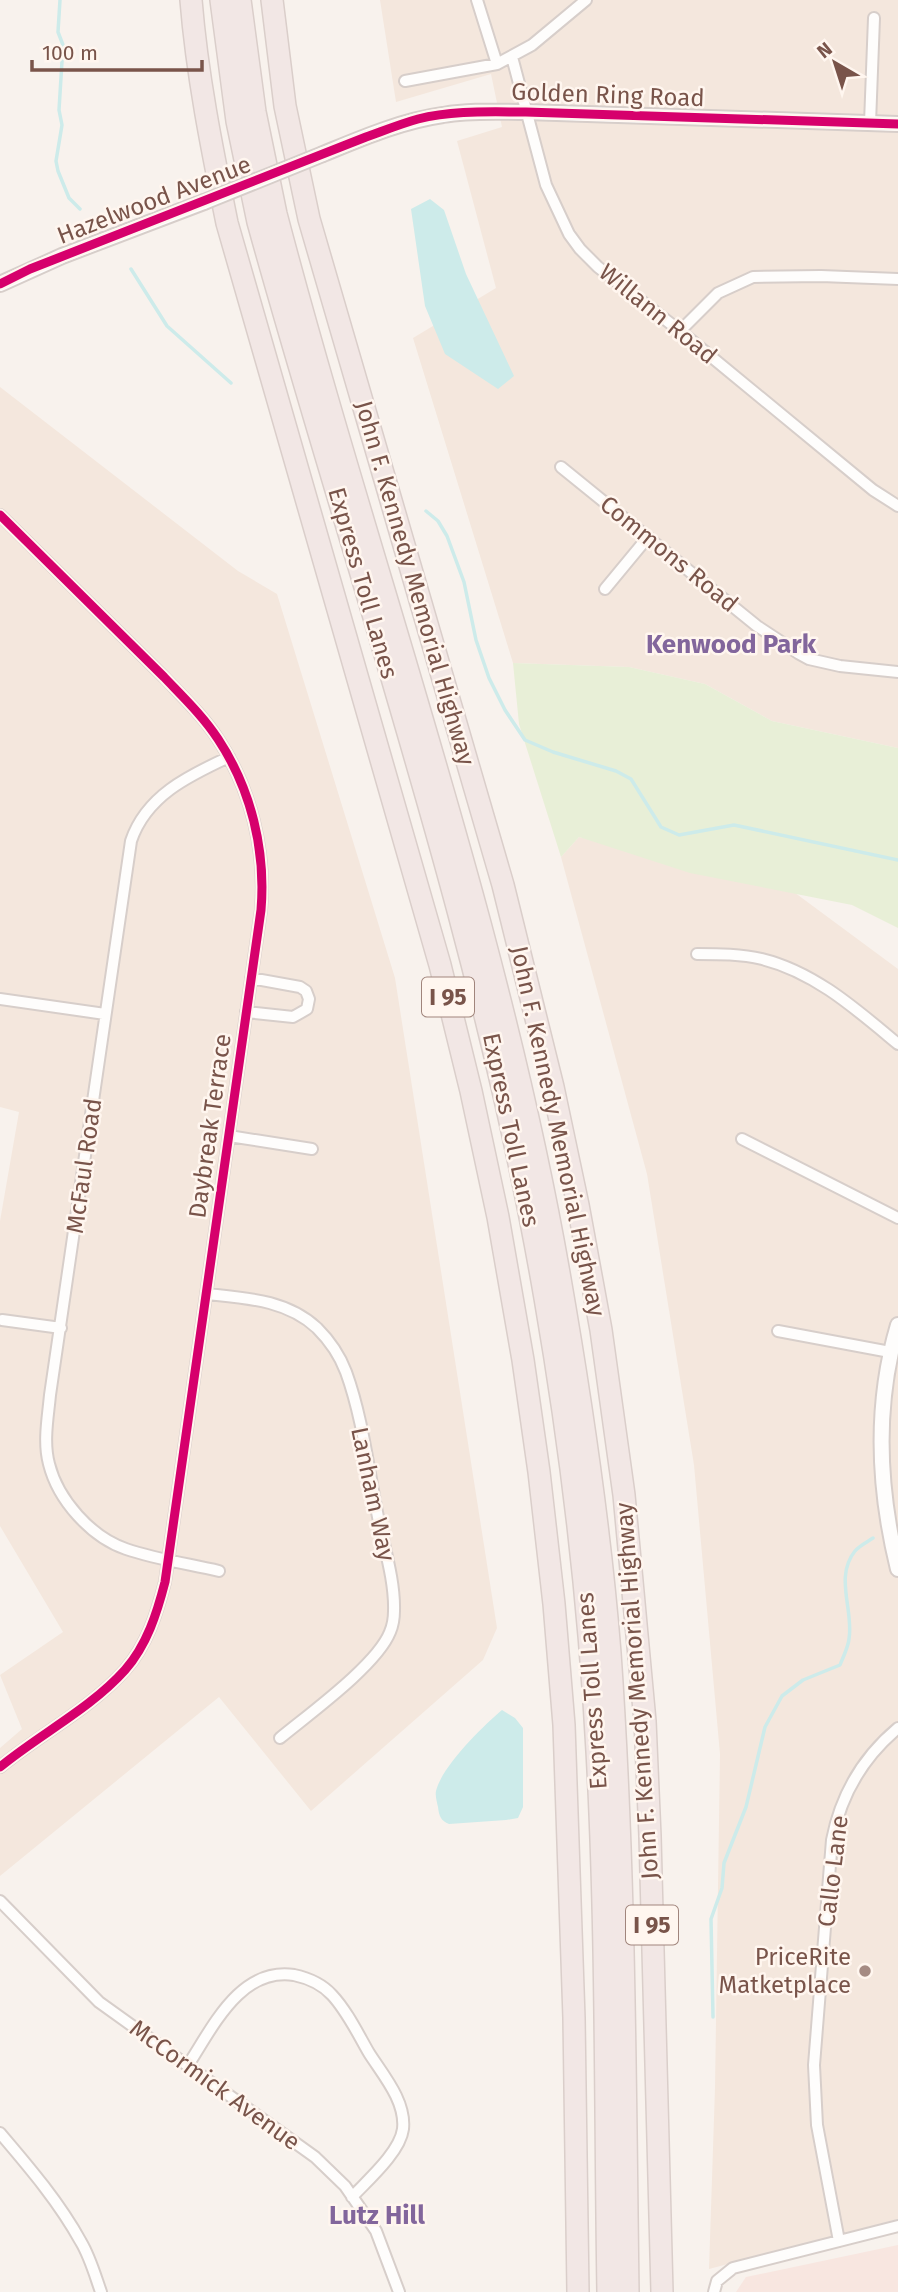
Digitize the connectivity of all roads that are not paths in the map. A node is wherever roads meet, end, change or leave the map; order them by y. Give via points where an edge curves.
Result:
1 (191, 0) edge
2 (221, 0) edge
3 (240, 0) edge
4 (272, 0) edge
5 (477, 0) edge
6 (586, 0) edge
7 (874, 18) dead end
8 (512, 57) junction
9 (497, 64) junction
10 (405, 81) dead end
11 (526, 111) junction
12 (870, 123) junction
13 (898, 124) edge
14 (323, 155) joint
15 (898, 279) edge
16 (0, 284) edge
17 (680, 331) junction
18 (561, 467) dead end
19 (898, 506) edge
20 (0, 516) edge
21 (648, 537) junction
22 (605, 589) dead end
23 (898, 672) edge
24 (229, 757) junction
25 (697, 954) dead end
26 (251, 978) junction
27 (0, 999) edge
28 (246, 1012) junction
29 (105, 1014) junction
30 (898, 1044) edge
31 (229, 1136) junction
32 (742, 1139) dead end
33 (312, 1149) dead end
34 (898, 1219) edge
35 (208, 1294) junction
36 (2, 1320) edge
37 (898, 1325) edge
38 (61, 1328) junction
39 (778, 1331) dead end
40 (890, 1352) junction
41 (169, 1559) junction
42 (898, 1569) edge
43 (219, 1571) dead end
44 (898, 1728) edge
45 (280, 1738) dead end
46 (0, 1767) edge
47 (0, 1901) edge
48 (188, 2065) junction
49 (0, 2133) edge
50 (352, 2197) junction
51 (898, 2226) edge
52 (839, 2241) junction
53 (101, 2292) edge
54 (399, 2292) edge
55 (578, 2292) edge
56 (608, 2292) edge
57 (628, 2292) edge
58 (662, 2292) edge
59 (714, 2292) edge

1 - 55 highway, I 95 via 208,130 227,223 440,965 498,1217 523,1360 553,1591 564,1725
2 - 56 highway, Express Toll Lanes via 240,141 258,222 470,953 512,1128 545,1297 575,1503 597,1748
3 - 57 highway, Express Toll Lanes via 255,112 276,215 472,894 523,1093 559,1274 593,1492 610,1658 622,1935
4 - 58 highway, John F. Kennedy Memorial Highway / I 95 via 285,106 309,219 509,910 556,1099 601,1330 624,1495 645,1721
5 - 9 street
6 - 8 street
7 - 12 street
8 - 9 street
8 - 11 street, Willann Road
9 - 10 street
11 - 12 street, Golden Ring Road
11 - 14 street, Golden Ring Road via 419,119
11 - 17 street, Willann Road via 546,185 569,234 598,267
12 - 13 street, Golden Ring Road
14 - 16 street, Hazelwood Avenue, bridge
15 - 17 street via 753,277 718,293
17 - 19 street, Willann Road
18 - 21 street, Commons Road
20 - 24 street, Daybreak Terrace via 191,705
21 - 22 street
21 - 23 street, Commons Road via 757,626 798,653 840,666
24 - 26 street, Daybreak Terrace via 253,817 262,865
24 - 29 street, McFaul Road via 166,791 136,826
25 - 30 street via 760,958 795,970 819,982
26 - 28 street, Daybreak Terrace
26 - 28 street via 300,987 309,999 307,1009 293,1017
27 - 29 street
28 - 31 street, Daybreak Terrace
29 - 38 street, McFaul Road
31 - 33 street
31 - 35 street, Daybreak Terrace
32 - 34 street
35 - 41 street, Daybreak Terrace
35 - 45 street, Lanham Way via 262,1301 289,1310 315,1327 335,1351 355,1402 391,1579 394,1611 385,1642 360,1670
36 - 38 street
37 - 40 street
38 - 41 street, McFaul Road via 48,1425 49,1464 56,1482 83,1520 109,1542
39 - 40 street
40 - 42 street via 881,1447
41 - 43 street, McFaul Road
41 - 46 street, Daybreak Terrace via 150,1630 125,1669 92,1700
44 - 52 street, Callo Lane via 852,1780 832,1840 814,2065 822,2161
47 - 48 street, McCormick Avenue via 99,2002
48 - 50 street, McCormick Avenue via 315,2157
48 - 50 street via 230,2003 255,1981 283,1974 325,1988 392,2089 402,2115 403,2131 397,2145
49 - 53 street via 68,2220
50 - 54 street, McCormick Avenue via 376,2231
51 - 52 street
52 - 59 street via 733,2267 718,2280

